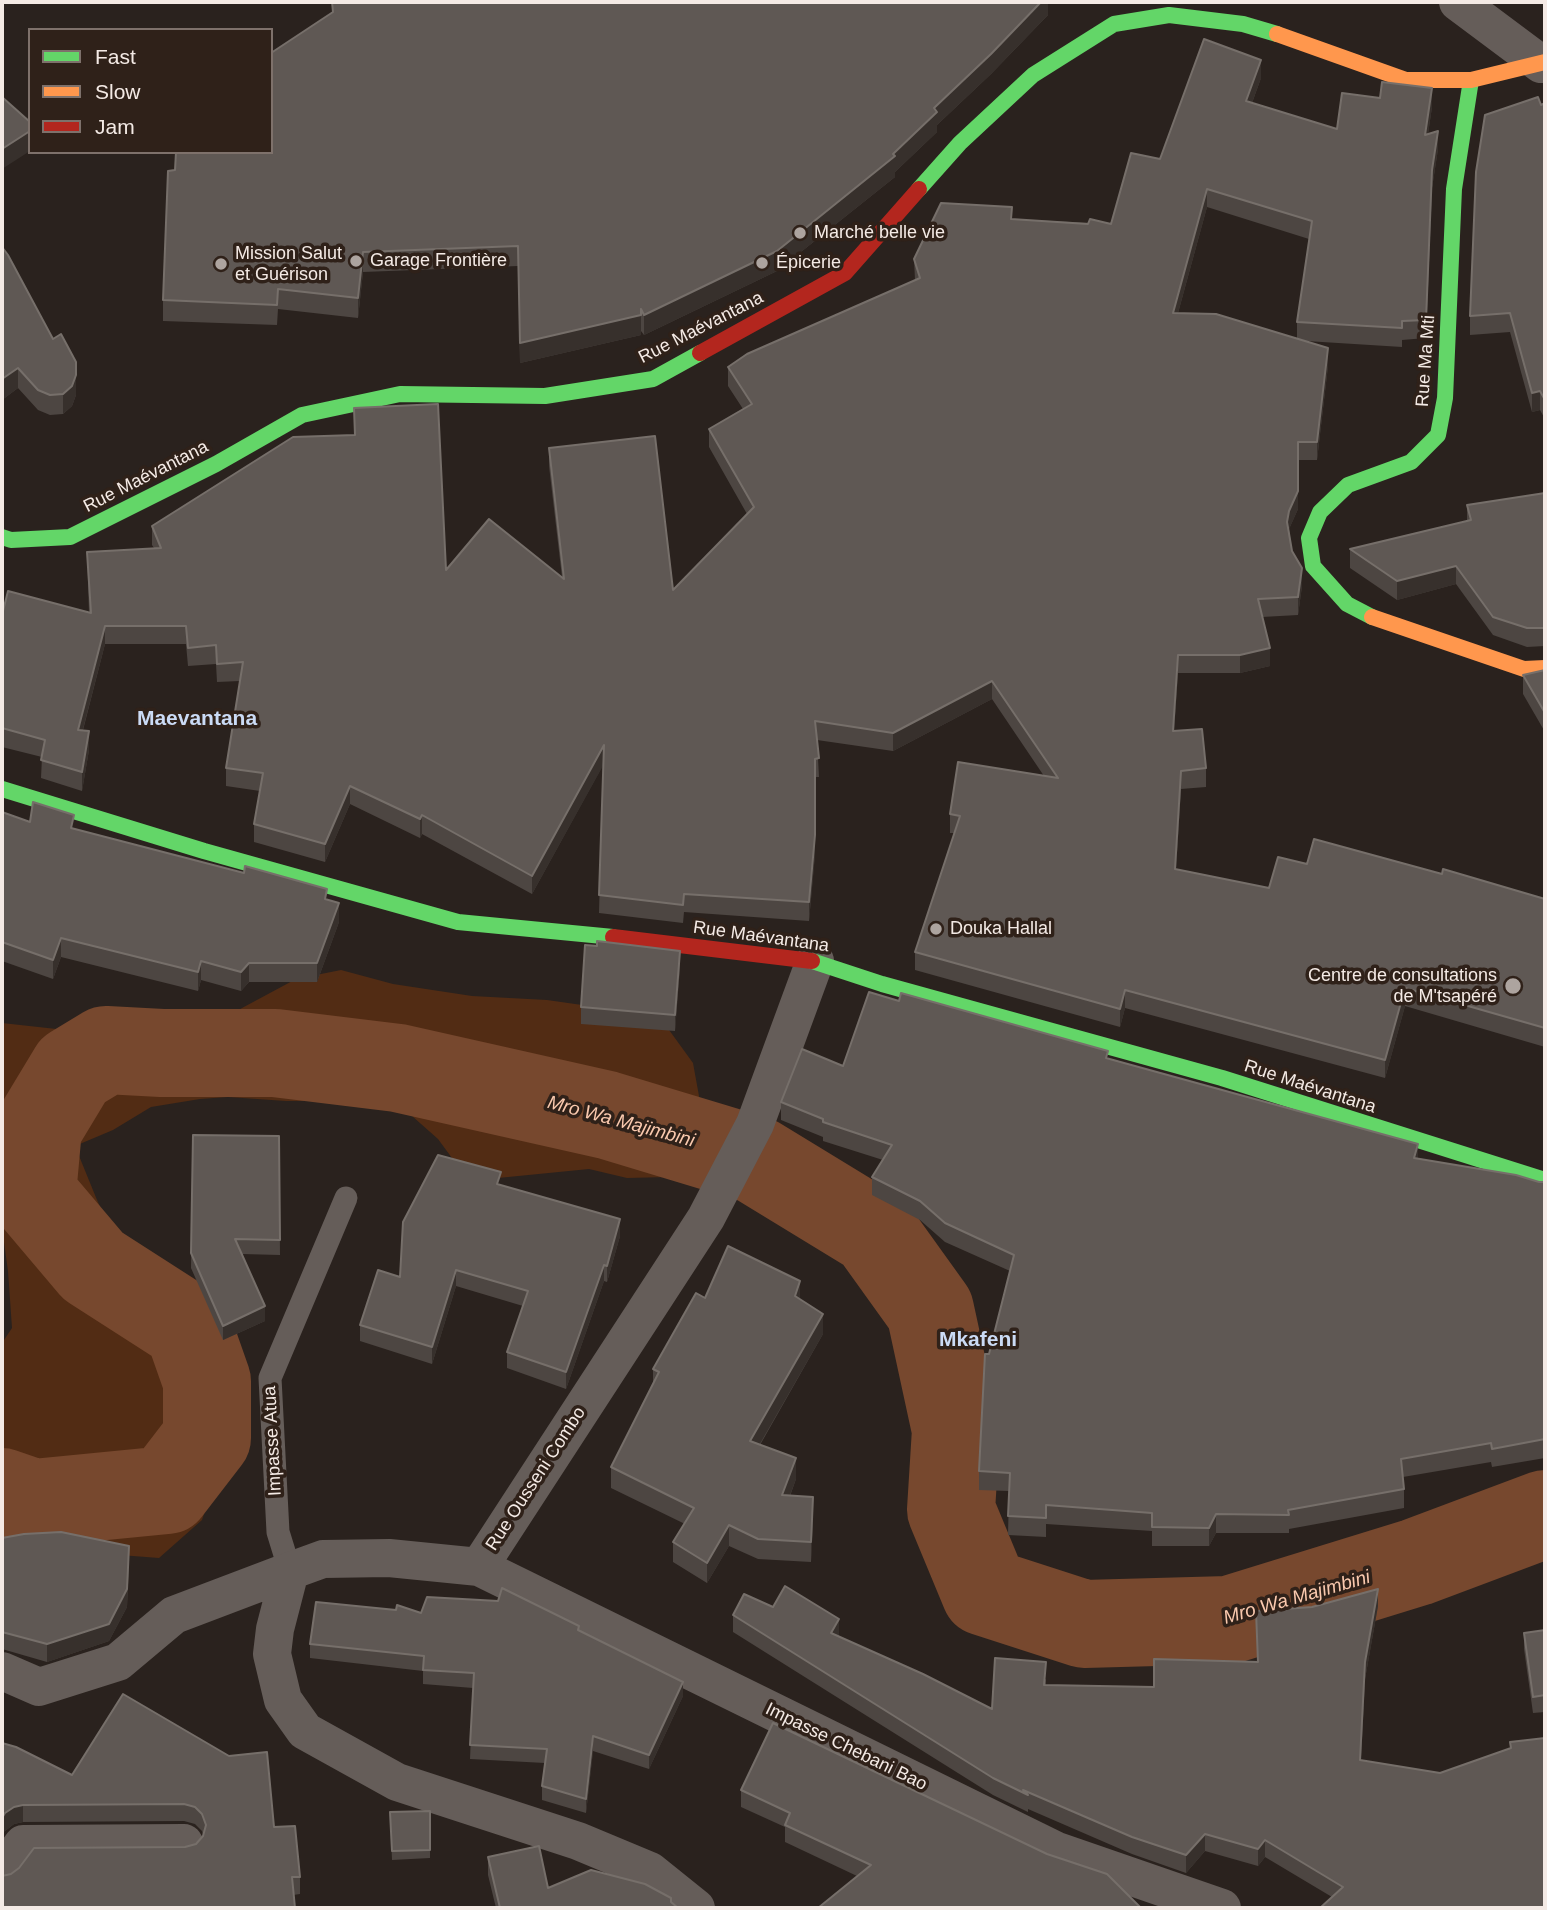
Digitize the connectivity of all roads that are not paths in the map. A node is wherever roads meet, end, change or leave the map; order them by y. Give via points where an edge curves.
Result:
1 (1458, 2) edge
2 (1543, 63) edge
3 (1471, 80) junction
4 (2, 537) edge
5 (1545, 668) edge
6 (2, 789) edge
7 (815, 961) junction
8 (1545, 1180) edge
9 (346, 1198) dead end
10 (479, 1567) junction
11 (290, 1571) junction
12 (2, 1671) edge
13 (184, 1843) dead end
14 (2, 1872) edge
15 (696, 1908) edge
16 (1222, 1908) edge

1 - 2 street
2 - 3 street, Rue Maévantana
3 - 4 street, Rue Maévantana via 1406,80 1243,24 1170,15 1114,24 1024,83 960,143 845,273 653,379 545,396 400,394 302,415 70,537
3 - 5 street, Rue Ma Mti via 1454,190 1445,398 1438,435 1411,463 1348,485 1320,512 1309,538 1313,566 1346,604 1524,669
6 - 7 street, Rue Maévantana via 458,922
7 - 8 street, Rue Maévantana via 1222,1079
7 - 10 street, Rue Ousseni Combo via 755,1124 706,1218
9 - 11 lane, Impasse Atua via 270,1378 278,1532
10 - 11 street, Rue Ousseni Combo via 389,1558 323,1559
10 - 16 street, Impasse Chebani Bao via 1057,1851
11 - 12 street, Rue Ousseni Combo via 174,1615 118,1662 39,1687
11 - 15 street via 272,1654 283,1700 305,1731 397,1782 578,1841 650,1871
13 - 14 street via 23,1844

